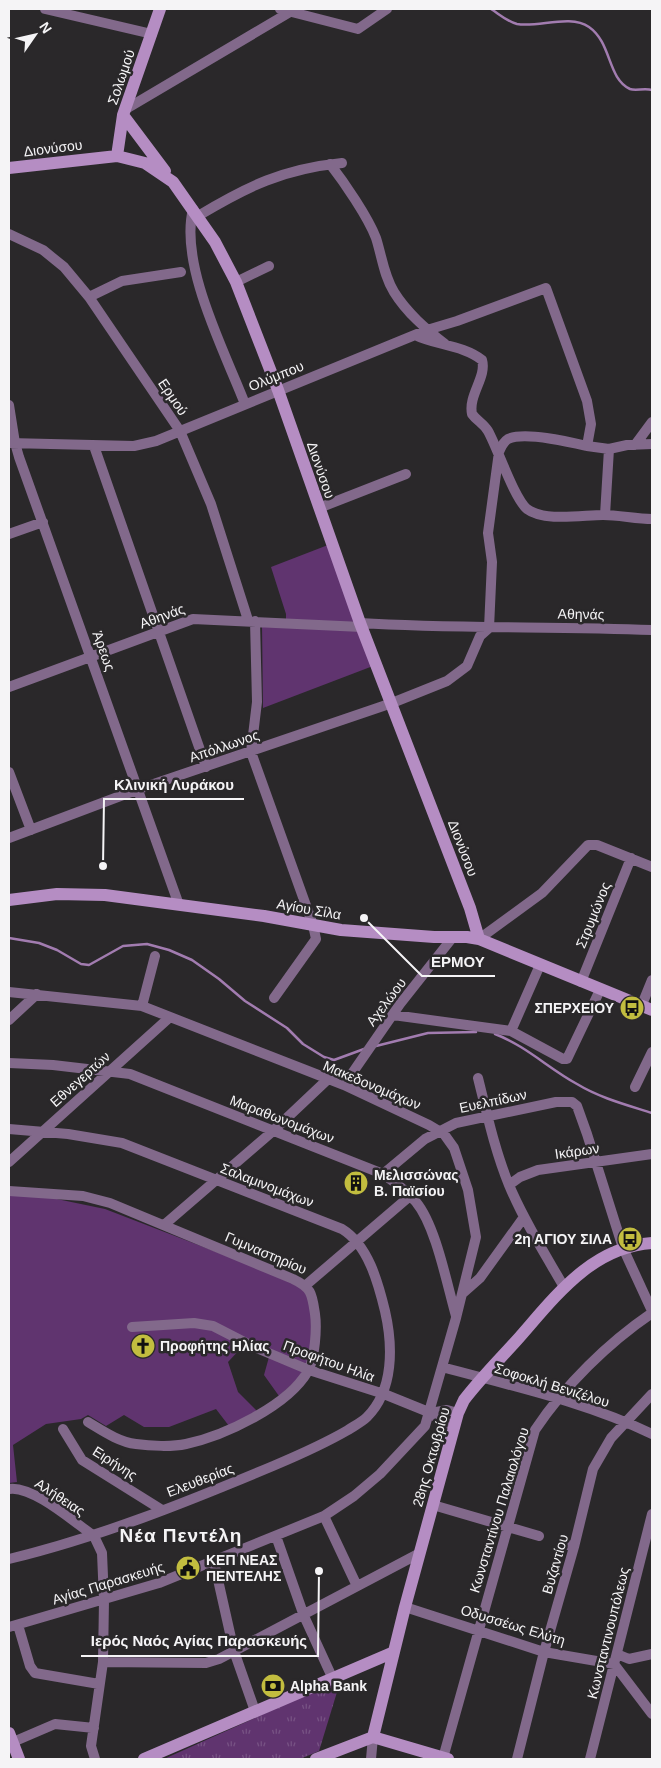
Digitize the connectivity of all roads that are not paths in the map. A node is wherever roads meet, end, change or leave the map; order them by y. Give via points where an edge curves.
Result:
1 (46, 9) edge
2 (160, 9) edge
3 (387, 9) edge
4 (285, 10) edge
5 (152, 34) junction
6 (125, 112) junction
7 (117, 156) junction
8 (342, 163) dead end
9 (330, 164) junction
10 (9, 168) edge
11 (173, 182) junction
12 (196, 213) junction
13 (9, 234) edge
14 (270, 266) dead end
15 (181, 272) dead end
16 (236, 282) junction
17 (89, 297) junction
18 (427, 330) junction
19 (414, 334) junction
20 (448, 346) junction
21 (278, 390) junction
22 (246, 404) junction
23 (9, 405) edge
24 (652, 422) edge
25 (180, 431) junction
26 (12, 443) edge
27 (635, 444) junction
28 (652, 444) edge
29 (94, 446) junction
30 (587, 446) junction
31 (609, 449) junction
32 (499, 452) junction
33 (406, 474) dead end
34 (319, 508) junction
35 (605, 515) junction
36 (652, 519) edge
37 (43, 522) junction
38 (9, 534) edge
39 (251, 621) junction
40 (361, 625) junction
41 (489, 628) junction
42 (652, 630) edge
43 (159, 631) junction
44 (91, 656) junction
45 (9, 687) edge
46 (392, 703) junction
47 (251, 752) junction
48 (206, 767) junction
49 (9, 772) edge
50 (139, 789) junction
51 (30, 830) junction
52 (9, 838) edge
53 (631, 858) junction
54 (652, 867) edge
55 (9, 900) edge
56 (180, 905) junction
57 (313, 925) junction
58 (453, 937) junction
59 (479, 940) junction
60 (155, 956) dead end
61 (540, 965) junction
62 (652, 980) edge
63 (581, 982) junction
64 (600, 990) junction
65 (9, 992) edge
66 (37, 994) junction
67 (274, 998) dead end
68 (142, 1006) junction
69 (647, 1008) edge
70 (393, 1015) junction
71 (170, 1017) junction
72 (9, 1020) edge
73 (511, 1031) junction
74 (652, 1052) edge
75 (9, 1062) edge
76 (110, 1070) junction
77 (478, 1078) dead end
78 (326, 1080) junction
79 (344, 1085) junction
80 (635, 1087) dead end
81 (487, 1115) junction
82 (9, 1129) edge
83 (438, 1130) junction
84 (273, 1131) junction
85 (41, 1132) junction
86 (652, 1154) edge
87 (9, 1162) edge
88 (597, 1162) junction
89 (383, 1174) junction
90 (216, 1181) junction
91 (509, 1185) junction
92 (9, 1191) edge
93 (410, 1196) junction
94 (524, 1217) junction
95 (164, 1225) junction
96 (358, 1242) junction
97 (652, 1242) edge
98 (623, 1248) junction
99 (306, 1285) junction
100 (564, 1287) junction
101 (463, 1293) junction
102 (652, 1312) edge
103 (456, 1318) junction
104 (132, 1327) dead end
105 (442, 1367) junction
106 (308, 1370) junction
107 (482, 1378) junction
108 (384, 1394) junction
109 (652, 1394) edge
110 (558, 1399) junction
111 (431, 1413) junction
112 (458, 1413) junction
113 (626, 1421) junction
114 (88, 1422) dead end
115 (455, 1426) junction
116 (63, 1429) dead end
117 (652, 1434) edge
118 (9, 1489) edge
119 (433, 1505) junction
120 (162, 1510) junction
121 (652, 1514) edge
122 (324, 1516) junction
123 (506, 1527) junction
124 (94, 1536) junction
125 (276, 1536) junction
126 (538, 1536) dead end
127 (562, 1543) dead end
128 (574, 1547) junction
129 (420, 1553) junction
130 (9, 1559) edge
131 (214, 1562) junction
132 (357, 1586) junction
133 (104, 1600) junction
134 (405, 1606) junction
135 (304, 1616) junction
136 (13, 1626) edge
137 (478, 1630) junction
138 (234, 1651) junction
139 (394, 1652) junction
140 (544, 1652) junction
141 (652, 1654) edge
142 (616, 1659) junction
143 (103, 1662) junction
144 (371, 1662) junction
145 (332, 1677) junction
146 (387, 1678) junction
147 (99, 1684) junction
148 (255, 1711) junction
149 (652, 1714) edge
150 (94, 1728) junction
151 (373, 1737) junction
152 (11, 1738) edge
153 (19, 1759) edge
154 (95, 1759) edge
155 (144, 1759) edge
156 (316, 1759) edge
157 (371, 1759) edge
158 (445, 1759) edge
159 (517, 1759) edge
160 (590, 1759) edge

1 - 5 street
2 - 5 street, Σολωμού
3 - 4 street via 358,29
4 - 6 street
5 - 6 street, Σολωμού
6 - 7 street, Σολωμού
6 - 11 street
7 - 10 street, Διονύσου
7 - 11 street, Διονύσου via 145,163
8 - 9 street
9 - 12 street via 273,176
9 - 18 street via 371,228 394,293
11 - 12 street, Διονύσου
12 - 16 street, Διονύσου via 224,256
12 - 22 street via 190,231 195,270
13 - 17 street, Ερμού via 53,257
14 - 16 street
15 - 17 street via 122,281
16 - 21 street, Διονύσου
17 - 25 street, Ερμού
18 - 19 street, Ολύμπου
18 - 20 street
18 - 30 street, Ολύμπου via 546,288 587,400 591,424
19 - 20 street
19 - 21 street, Ολύμπου
20 - 32 street via 482,360 483,368 470,409 475,419 484,425
21 - 22 street, Ολύμπου
21 - 34 street, Διονύσου
22 - 25 street, Ολύμπου
23 - 26 street, Άρεως
24 - 27 street
25 - 29 street, Ολύμπου via 134,446
25 - 39 street, Ερμού via 211,504
26 - 29 street, Ολύμπου
26 - 37 street, Άρεως
27 - 28 street
27 - 31 street
29 - 43 street
30 - 31 street
30 - 32 street via 543,437 510,438 502,444
31 - 35 street
32 - 35 street via 521,502 528,509 539,514 568,517
32 - 41 street via 488,533 492,558
33 - 34 street
34 - 40 street, Διονύσου
35 - 36 street
37 - 38 street
37 - 44 street, Άρεως
39 - 40 street, Αθηνάς
39 - 43 street, Αθηνάς via 200,618
39 - 47 street, Ερμού via 257,702
40 - 41 street, Αθηνάς
40 - 46 street, Διονύσου
41 - 42 street, Αθηνάς
41 - 46 street, Απόλλωνος via 480,636 471,662 459,674
43 - 44 street, Αθηνάς
43 - 48 street
44 - 45 street, Αθηνάς
44 - 50 street, Άρεως
46 - 47 street, Απόλλωνος
46 - 59 street, Διονύσου via 470,908
47 - 48 street, Απόλλωνος
47 - 57 street
48 - 50 street, Απόλλωνος
49 - 51 street
50 - 51 street, Απόλλωνος
50 - 56 street, Άρεως
51 - 52 street, Απόλλωνος
53 - 54 street
53 - 59 street via 597,845 588,845 551,885
53 - 63 street, Στρυμώνος
55 - 56 street, Αγίου Σίλα via 89,894
56 - 57 street, Αγίου Σίλα
57 - 58 street, Αγίου Σίλα via 385,934
57 - 67 street via 316,938 313,945
58 - 59 street, Αγίου Σίλα
58 - 70 street, Αχελώου
59 - 61 street, Αγίου Σίλα
60 - 68 street
61 - 63 street, Αγίου Σίλα
61 - 73 street
62 - 69 street
63 - 64 street, Αγίου Σίλα
64 - 69 street, Αγίου Σίλα
64 - 73 street via 567,1059
65 - 66 street, Μακεδονομάχων
66 - 68 street, Μακεδονομάχων
66 - 72 street
68 - 71 street, Μακεδονομάχων
70 - 73 street
70 - 79 street, Αχελώου
71 - 76 street, Εθνεγερτών
71 - 78 street, Μακεδονομάχων
74 - 80 street
75 - 76 street, Μαραθωνομάχων
76 - 84 street, Μαραθωνομάχων via 130,1074
76 - 85 street, Εθνεγερτών
77 - 81 street
78 - 79 street, Μακεδονομάχων
78 - 84 street
79 - 83 street, Μακεδονομάχων
81 - 83 street, Ευελπίδων
81 - 88 street, Ευελπίδων via 566,1100 577,1106
81 - 91 street
82 - 85 street, Σαλαμινομάχων
83 - 89 street, Ευελπίδων
83 - 101 street, Μακεδονομάχων via 454,1148 475,1222 476,1237
84 - 89 street, Μαραθωνομάχων
84 - 90 street
85 - 87 street, Εθνεγερτών
85 - 90 street, Σαλαμινομάχων via 93,1137 122,1144
86 - 88 street, Ικάρων
88 - 91 street, Ικάρων via 538,1170
88 - 98 street
89 - 93 street, Μαραθωνομάχων
90 - 95 street
90 - 96 street, Σαλαμινομάχων via 342,1229
91 - 94 street
92 - 95 street, Γυμναστηρίου via 90,1198
93 - 96 street
93 - 103 street, Μαραθωνομάχων via 430,1229
94 - 100 street
94 - 101 street via 480,1278
95 - 99 street, Γυμναστηρίου
96 - 99 street
96 - 108 street, Σαλαμινομάχων via 374,1274 391,1338
97 - 98 street, 28ης Οκτωβρίου
98 - 100 street, 28ης Οκτωβρίου via 596,1260
98 - 102 street
99 - 106 street, Γυμναστηρίου via 311,1293 316,1332
100 - 107 street, 28ης Οκτωβρίου
101 - 103 street, Μακεδονομάχων
102 - 110 street, Κωνσταντίνου Παλαιολόγου via 622,1334
103 - 105 street, Μακεδονομάχων
104 - 106 street, Προφήτου Ηλία via 213,1326
105 - 107 street, Σοφοκλή Βενιζέλου
105 - 111 street, Μακεδονομάχων
106 - 108 street, Προφήτου Ηλία
106 - 114 street via 272,1407 253,1418 184,1445 136,1444
107 - 110 street, Σοφοκλή Βενιζέλου
107 - 112 street, 28ης Οκτωβρίου
108 - 111 street, Προφήτου Ηλία
108 - 120 street, Ελευθερίας via 366,1418 322,1446
109 - 113 street, Βυζαντίου
110 - 113 street, Σοφοκλή Βενιζέλου
110 - 123 street, Κωνσταντίνου Παλαιολόγου via 535,1430
111 - 112 street, Προφήτου Ηλία via 447,1410
111 - 115 street, Προφήτου Ηλία
111 - 122 street, Αγίας Παρασκευής via 425,1426 380,1474
112 - 115 street, 28ης Οκτωβρίου
113 - 117 street, Σοφοκλή Βενιζέλου
113 - 128 street, Βυζαντίου via 611,1438 593,1469
115 - 119 street, 28ης Οκτωβρίου
116 - 120 street, Ειρήνης via 82,1460
118 - 124 street, Αλήθειας via 31,1493
119 - 123 street
119 - 129 street, 28ης Οκτωβρίου
120 - 124 street, Ελευθερίας
121 - 142 street, Κωνσταντινουπόλεως
122 - 125 street, Αγίας Παρασκευής
122 - 132 street
123 - 126 street
123 - 137 street, Κωνσταντίνου Παλαιολόγου
124 - 130 street, Ελευθερίας
124 - 133 street via 102,1553
125 - 131 street, Αγίας Παρασκευής
125 - 135 street
127 - 128 street
128 - 140 street, Βυζαντίου
129 - 132 street
129 - 134 street, 28ης Οκτωβρίου
131 - 133 street, Αγίας Παρασκευής
131 - 138 street
132 - 135 street
133 - 136 street, Αγίας Παρασκευής
133 - 143 street
134 - 137 street, Οδυσσέως Ελύτη
134 - 139 street, 28ης Οκτωβρίου
135 - 138 street
135 - 145 street
136 - 147 street via 34,1673
137 - 140 street, Οδυσσέως Ελύτη
137 - 158 street, Κωνσταντίνου Παλαιολόγου
138 - 143 street via 206,1663
138 - 148 street
139 - 144 street
139 - 146 street, 28ης Οκτωβρίου
140 - 142 street, Οδυσσέως Ελύτη
140 - 159 street, Βυζαντίου
141 - 142 street, Οδυσσέως Ελύτη
142 - 149 street
142 - 160 street, Κωνσταντινουπόλεως
143 - 147 street
144 - 145 street
144 - 146 street
145 - 148 street
146 - 151 street, 28ης Οκτωβρίου
147 - 150 street
148 - 155 street
150 - 152 street via 55,1724
150 - 154 street via 91,1746
151 - 156 street
151 - 157 street
151 - 158 street
152 - 153 street

